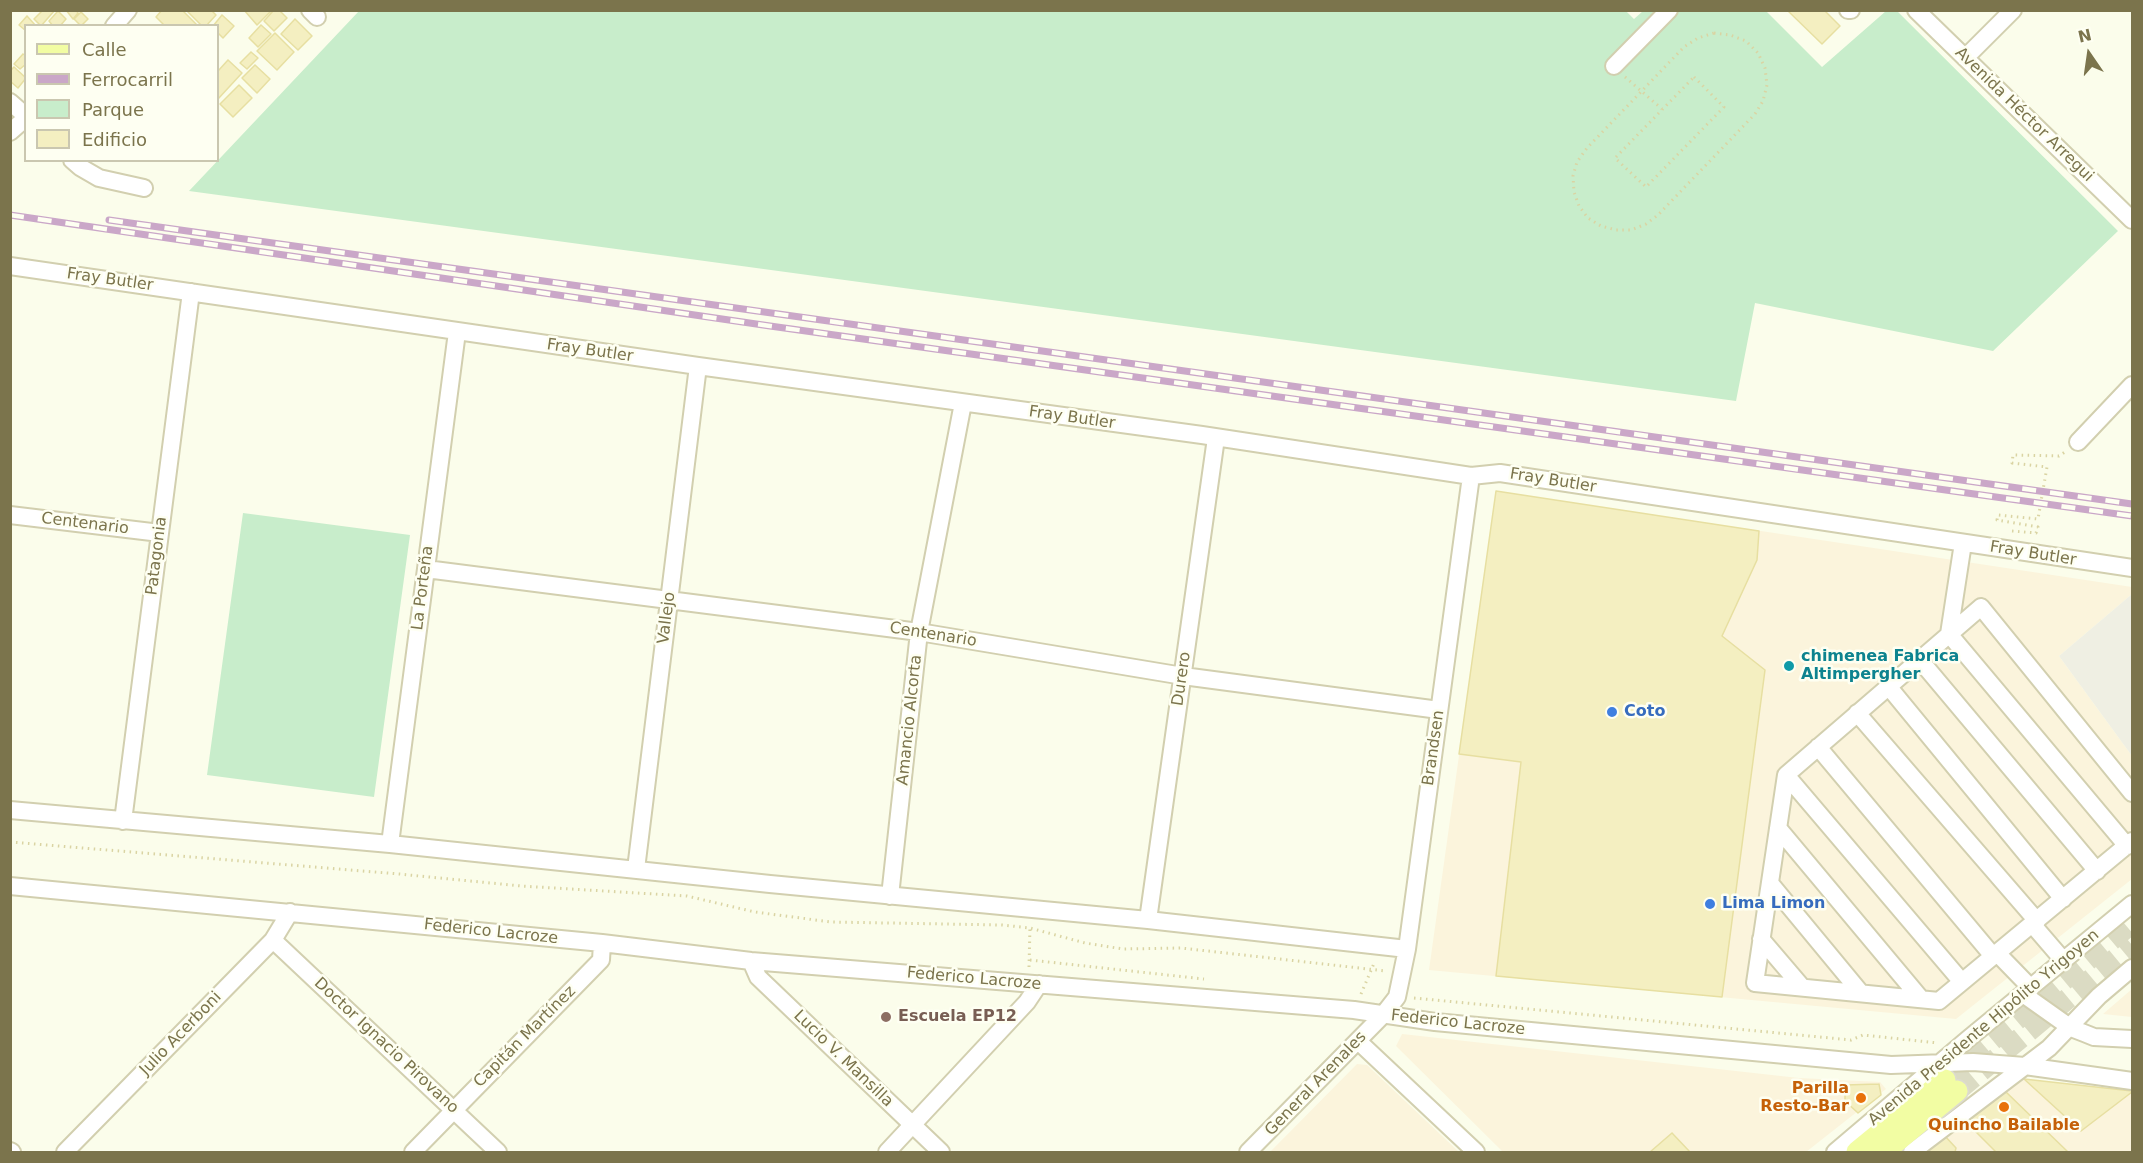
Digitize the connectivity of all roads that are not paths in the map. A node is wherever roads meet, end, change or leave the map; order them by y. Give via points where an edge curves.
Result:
1 (128, 10) edge
2 (1669, 10) edge
3 (1916, 10) edge
4 (2013, 10) edge
5 (116, 24) edge
6 (1965, 58) junction
7 (1614, 66) road end
8 (10, 102) edge
9 (24, 115) edge
10 (24, 119) edge
11 (10, 132) edge
12 (74, 162) edge
13 (144, 188) dead end
14 (2133, 220) edge
15 (10, 266) edge
16 (191, 292) junction
17 (457, 332) junction
18 (698, 366) junction
19 (2133, 385) edge
20 (963, 403) junction
21 (1216, 438) junction
22 (2078, 442) road end
23 (1471, 476) junction
24 (10, 515) edge
25 (160, 533) junction
26 (1963, 543) junction
27 (2133, 568) edge
28 (426, 569) junction
29 (669, 600) junction
30 (919, 632) junction
31 (1949, 634) junction
32 (1919, 659) junction
33 (1182, 676) junction
34 (1888, 686) junction
35 (1439, 710) junction
36 (1857, 713) junction
37 (1818, 747) junction
38 (1786, 775) junction
39 (2133, 794) edge
40 (10, 810) edge
41 (123, 821) junction
42 (1778, 828) junction
43 (390, 844) junction
44 (2130, 844) edge
45 (636, 869) junction
46 (2097, 871) junction
47 (1770, 883) junction
48 (10, 886) edge
49 (890, 896) junction
50 (2063, 899) junction
51 (2133, 904) edge
52 (290, 912) junction
53 (1148, 920) junction
54 (2034, 923) junction
55 (1761, 939) junction
56 (273, 940) junction
57 (602, 943) junction
58 (1407, 949) junction
59 (1995, 954) junction
60 (2063, 960) junction
61 (751, 961) junction
62 (2133, 968) edge
63 (1962, 982) junction
64 (1032, 983) junction
65 (1802, 987) junction
66 (2027, 991) junction
67 (1861, 993) junction
68 (1921, 999) junction
69 (1383, 1015) junction
70 (2071, 1028) junction
71 (2133, 1039) edge
72 (1358, 1041) junction
73 (2025, 1066) junction
74 (1947, 1078) junction
75 (2133, 1081) edge
76 (453, 1109) junction
77 (913, 1125) junction
78 (1922, 1149) edge
79 (65, 1152) edge
80 (413, 1152) edge
81 (498, 1152) edge
82 (887, 1152) edge
83 (941, 1152) edge
84 (1248, 1152) edge
85 (1476, 1152) edge
86 (1836, 1152) edge
87 (1857, 1152) edge
88 (1884, 1152) edge

1 - 5 street
2 - 7 street
3 - 6 street, Avenida Héctor Arregui
4 - 6 street
6 - 14 street, Avenida Héctor Arregui
8 - 9 street
10 - 11 street
12 - 13 street via 99,178
15 - 16 street, Fray Butler
16 - 17 street, Fray Butler
16 - 25 street, Patagonia
17 - 18 street, Fray Butler
17 - 28 street, La Porteña
18 - 20 street, Fray Butler
18 - 29 street, Vallejo
19 - 22 street
20 - 21 street, Fray Butler
20 - 30 street, Amancio Alcorta
21 - 23 street, Fray Butler
21 - 33 street, Durero
23 - 26 street, Fray Butler via 1500,473
23 - 35 street, Brandsen
24 - 25 street, Centenario
25 - 41 street, Patagonia
26 - 27 street, Fray Butler
26 - 31 street
28 - 29 street, Centenario
28 - 43 street, La Porteña
29 - 30 street, Centenario
29 - 45 street, Vallejo
30 - 33 street, Centenario
30 - 49 street, Amancio Alcorta
31 - 32 street
31 - 39 street via 1981,607
31 - 44 street
32 - 34 street
32 - 46 street
33 - 35 street, Centenario
33 - 53 street, Durero
34 - 36 street
34 - 50 street
35 - 58 street, Brandsen
36 - 37 street
36 - 54 street
37 - 38 street
37 - 59 street
38 - 42 street
38 - 63 street
40 - 41 street
41 - 43 street
42 - 47 street
42 - 68 street
43 - 45 street
44 - 46 street
45 - 49 street
46 - 50 street
47 - 55 street
47 - 67 street
48 - 52 street, Federico Lacroze
49 - 53 street
50 - 54 street
51 - 60 street, Avenida Presidente Hipólito Yrigoyen
52 - 56 street, Julio Acerboni
52 - 57 street, Federico Lacroze
53 - 58 street
54 - 59 street
54 - 60 street
55 - 65 street
55 - 65 street via 1755,982
56 - 76 street, Doctor Ignacio Pirovano
56 - 79 street, Julio Acerboni
57 - 61 street, Federico Lacroze
57 - 76 street, Capitán Martínez via 601,960
58 - 69 street, Brandsen via 1397,997
59 - 63 street
59 - 66 street
60 - 66 street, Avenida Presidente Hipólito Yrigoyen
61 - 64 street, Federico Lacroze
61 - 77 street, Lucio V. Mansilla via 758,977
62 - 70 street via 2099,996
63 - 68 street via 1939,1001
64 - 69 street, Federico Lacroze
64 - 77 street via 1027,1002
65 - 67 street
66 - 70 street
66 - 74 street, Avenida Presidente Hipólito Yrigoyen
67 - 68 street
69 - 72 street, General Arenales
69 - 74 street, Federico Lacroze via 1891,1065
70 - 71 street via 2094,1037
70 - 73 street
72 - 84 street, General Arenales
72 - 85 street
73 - 74 street, Federico Lacroze via 1972,1062
73 - 75 street, Federico Lacroze
73 - 78 street
74 - 86 street, Avenida Presidente Hipólito Yrigoyen
74 - 87 main road, Avenida Presidente Hipólito Yrigoyen
74 - 88 main road, Avenida Presidente Hipólito Yrigoyen
76 - 80 street, Capitán Martínez
76 - 81 street, Doctor Ignacio Pirovano
77 - 82 street
77 - 83 street, Lucio V. Mansilla

